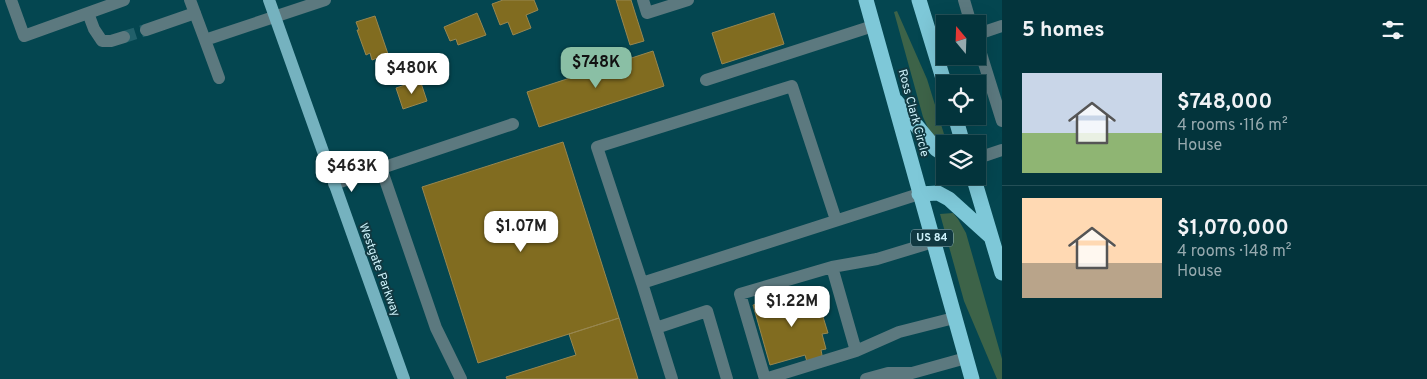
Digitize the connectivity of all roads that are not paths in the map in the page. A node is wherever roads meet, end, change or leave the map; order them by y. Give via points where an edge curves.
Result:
1 (11, 0) edge
2 (124, 0) edge
3 (190, 0) edge
4 (269, 0) edge
5 (325, 0) edge
6 (643, 0) edge
7 (688, 0) edge
8 (866, 0) edge
9 (919, 0) edge
10 (964, 0) edge
11 (88, 13) junction
12 (195, 13) junction
13 (968, 15) edge
14 (275, 16) junction
15 (873, 26) junction
16 (1002, 26) edge
17 (146, 30) tunnel mouth
18 (986, 31) edge
19 (124, 38) tunnel mouth
20 (205, 40) junction
21 (985, 65) edge
22 (942, 75) edge
23 (219, 78) dead end
24 (706, 80) dead end
25 (892, 96) junction
26 (1002, 121) edge
27 (513, 124) dead end
28 (936, 149) edge
29 (1002, 150) edge
30 (986, 155) edge
31 (381, 168) junction
32 (334, 184) junction
33 (976, 185) edge
34 (919, 194) junction
35 (836, 220) junction
36 (992, 238) junction
37 (933, 242) junction
38 (832, 267) junction
39 (1002, 273) edge
40 (642, 283) junction
41 (954, 318) junction
42 (656, 328) junction
43 (856, 351) junction
44 (966, 358) junction
45 (888, 376) edge
46 (404, 379) edge
47 (461, 379) edge
48 (672, 379) edge
49 (727, 379) edge
50 (866, 379) edge
51 (972, 379) edge

1 - 11 street via 24,36
2 - 11 street
3 - 12 street
4 - 14 main road, Westgate Parkway
5 - 14 street
6 - 7 street via 647,13
8 - 15 highway, Ross Clark Circle / US 84
9 - 22 highway
10 - 13 street
11 - 19 street via 102,40
12 - 17 street
12 - 20 street
14 - 20 street
14 - 32 main road, Westgate Parkway
15 - 24 street
15 - 25 highway, Ross Clark Circle / US 84
16 - 18 street
20 - 23 street
21 - 26 street
25 - 28 highway
25 - 34 highway, Ross Clark Circle / US 84
27 - 31 street
29 - 30 street
31 - 32 street
31 - 47 street via 436,328
32 - 46 main road, Westgate Parkway
33 - 36 highway
34 - 35 street
34 - 36 highway via 938,194 949,199
34 - 37 highway, Ross Clark Circle / US 84
35 - 40 street
35 - 40 street via 792,86 597,147
36 - 39 highway
37 - 38 street via 877,259
37 - 41 highway, Ross Clark Circle / US 84
38 - 43 street
38 - 43 street via 740,294 765,379
40 - 42 street
41 - 43 street via 899,332
41 - 44 highway, Ross Clark Circle / US 84
42 - 48 street
42 - 49 street via 707,311
44 - 45 street
44 - 51 highway, Ross Clark Circle / US 84
45 - 50 street

